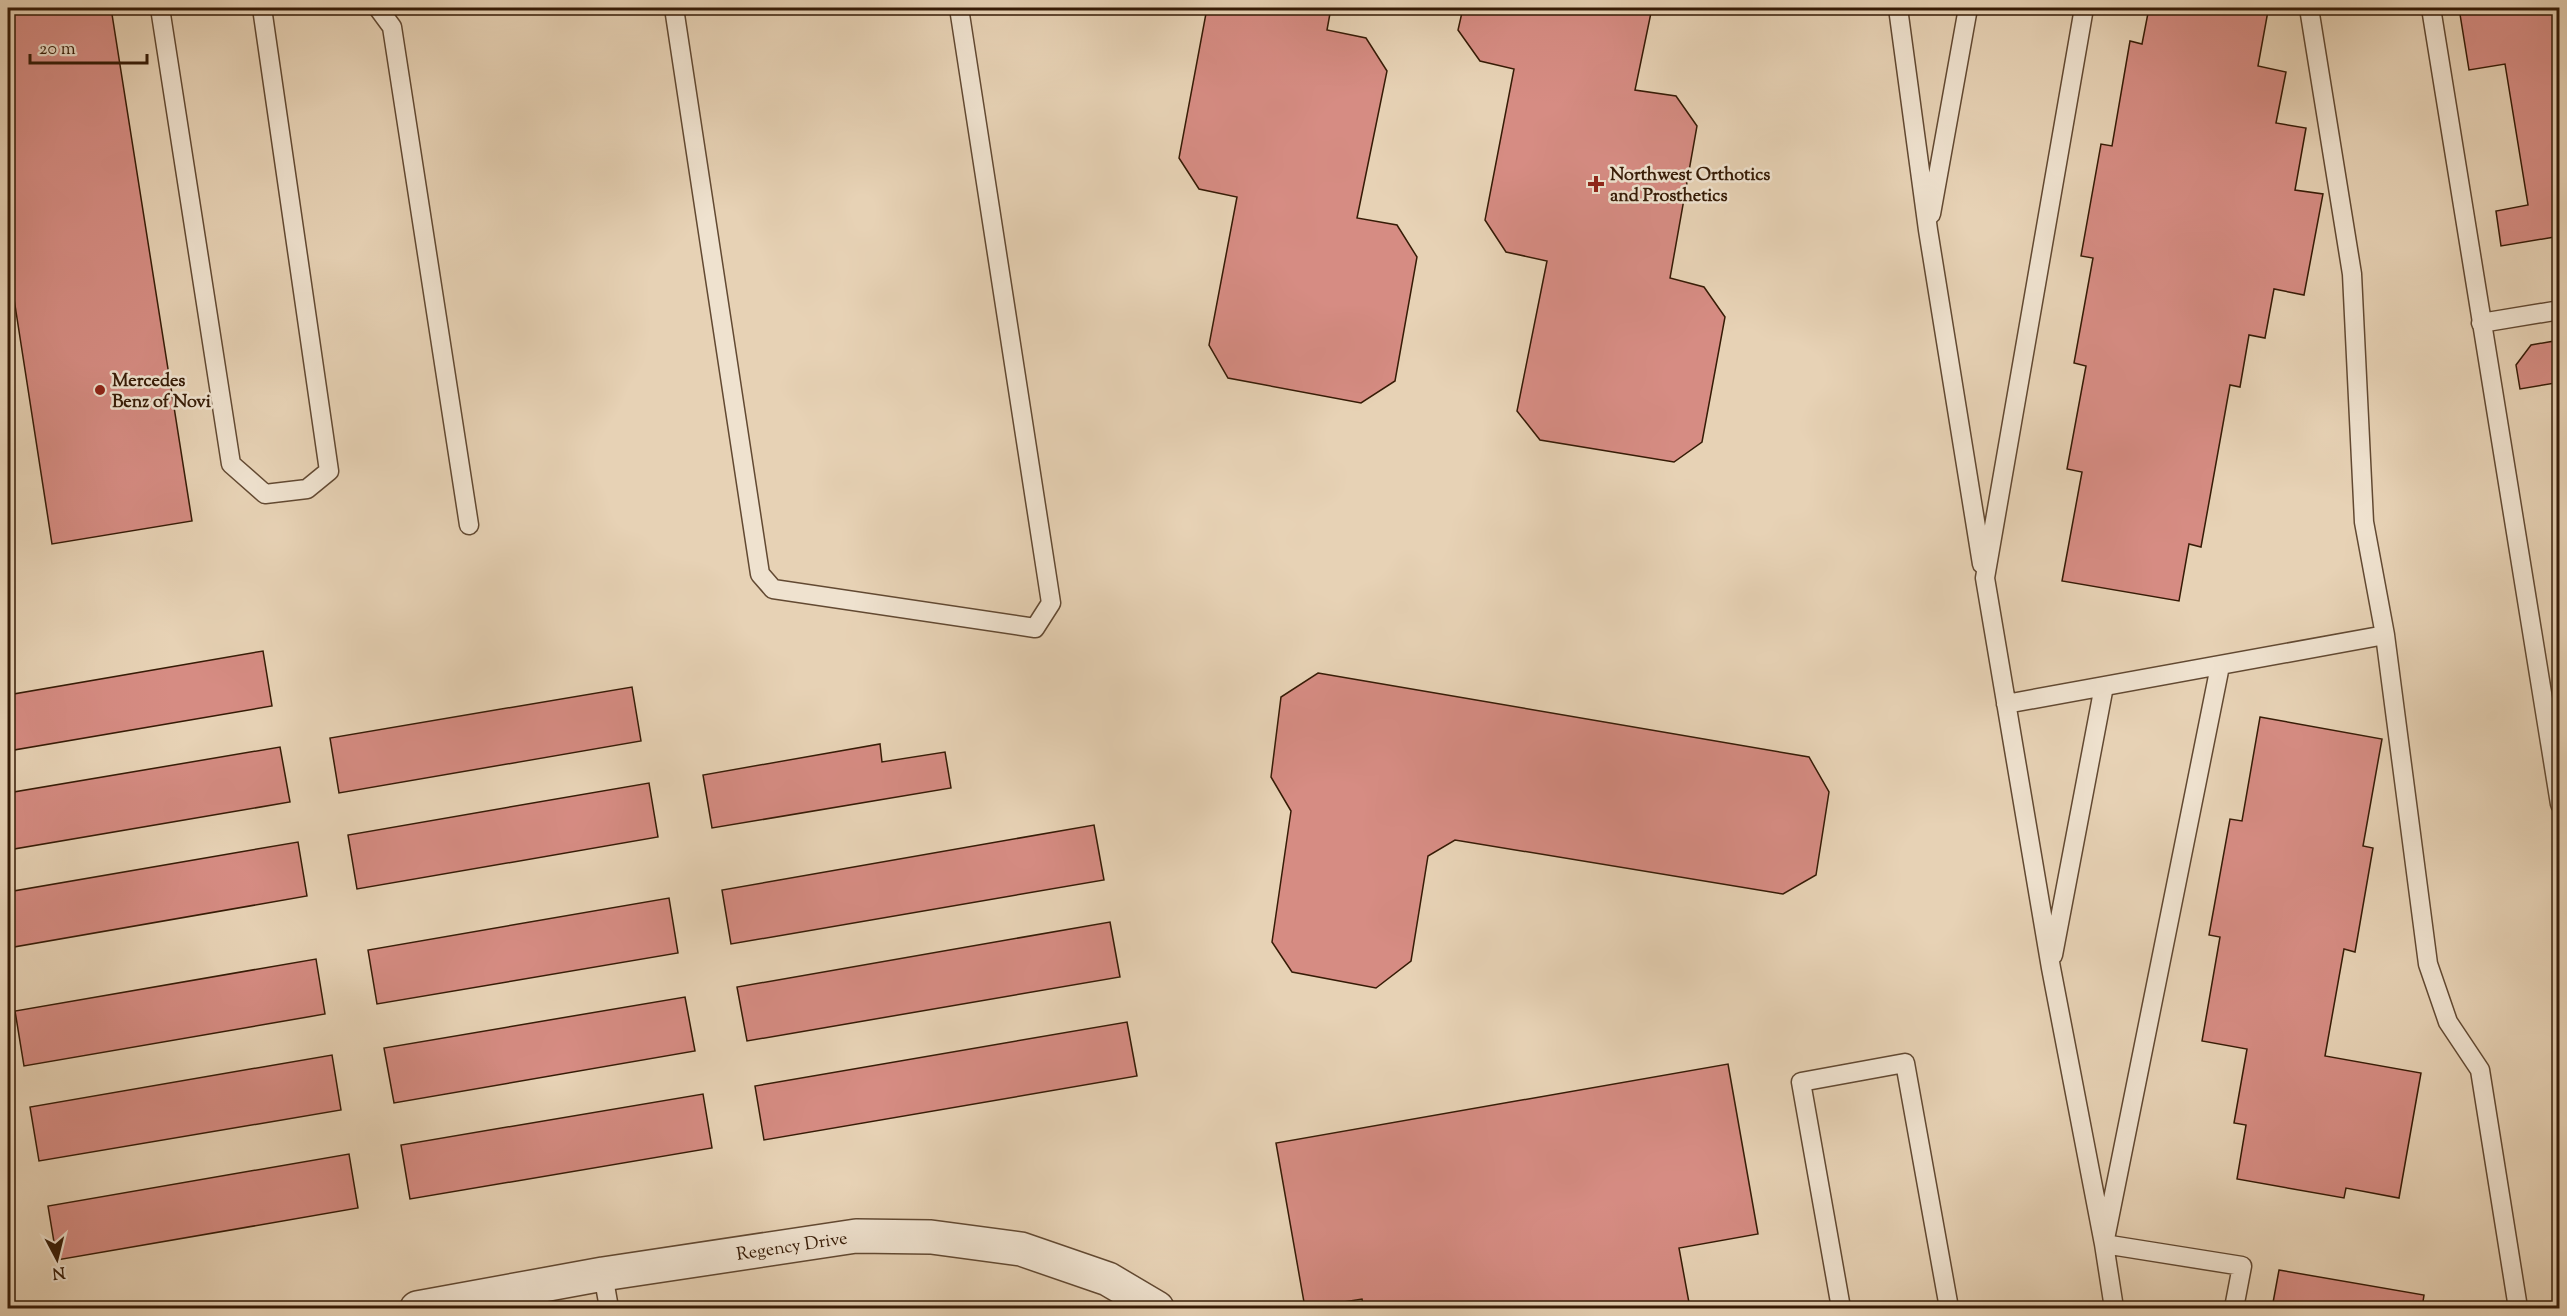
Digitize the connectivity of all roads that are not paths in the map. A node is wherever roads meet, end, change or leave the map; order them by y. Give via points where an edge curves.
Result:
1 (160, 8) edge
2 (262, 8) edge
3 (378, 8) edge
4 (674, 8) edge
5 (959, 8) edge
6 (1898, 8) edge
7 (1968, 8) edge
8 (2084, 8) edge
9 (2309, 8) edge
10 (2431, 8) edge
11 (1928, 230) junction
12 (2559, 310) edge
13 (2481, 323) junction
14 (470, 525) dead end
15 (1985, 578) junction
16 (2385, 635) junction
17 (2220, 666) junction
18 (2104, 686) junction
19 (2006, 704) junction
20 (2559, 804) edge
21 (2051, 968) junction
22 (2104, 1244) junction
23 (603, 1274) junction
24 (433, 1307) edge
25 (609, 1308) edge
26 (1156, 1308) edge
27 (1841, 1308) edge
28 (1949, 1308) edge
29 (2114, 1308) edge
30 (2234, 1308) edge
31 (2518, 1308) edge

1 - 2 lane via 231,464 265,494 307,489 329,471
3 - 14 lane via 392,27
4 - 5 lane via 760,574 773,590 1035,628 1051,603
6 - 11 lane
7 - 11 lane
8 - 15 lane
9 - 16 lane via 2352,274 2364,522
10 - 13 lane
11 - 15 lane
12 - 13 lane
13 - 20 lane
15 - 19 lane
16 - 17 lane
16 - 31 lane via 2428,964 2448,1022 2480,1070
17 - 18 lane
17 - 22 lane
18 - 19 lane
18 - 21 lane
19 - 21 lane
21 - 22 lane
22 - 29 lane
22 - 30 lane via 2242,1266
23 - 24 street, Regency Drive
23 - 25 lane
23 - 26 street, Regency Drive via 856,1236 931,1237 1021,1249 1108,1279
27 - 28 lane via 1801,1082 1905,1063

